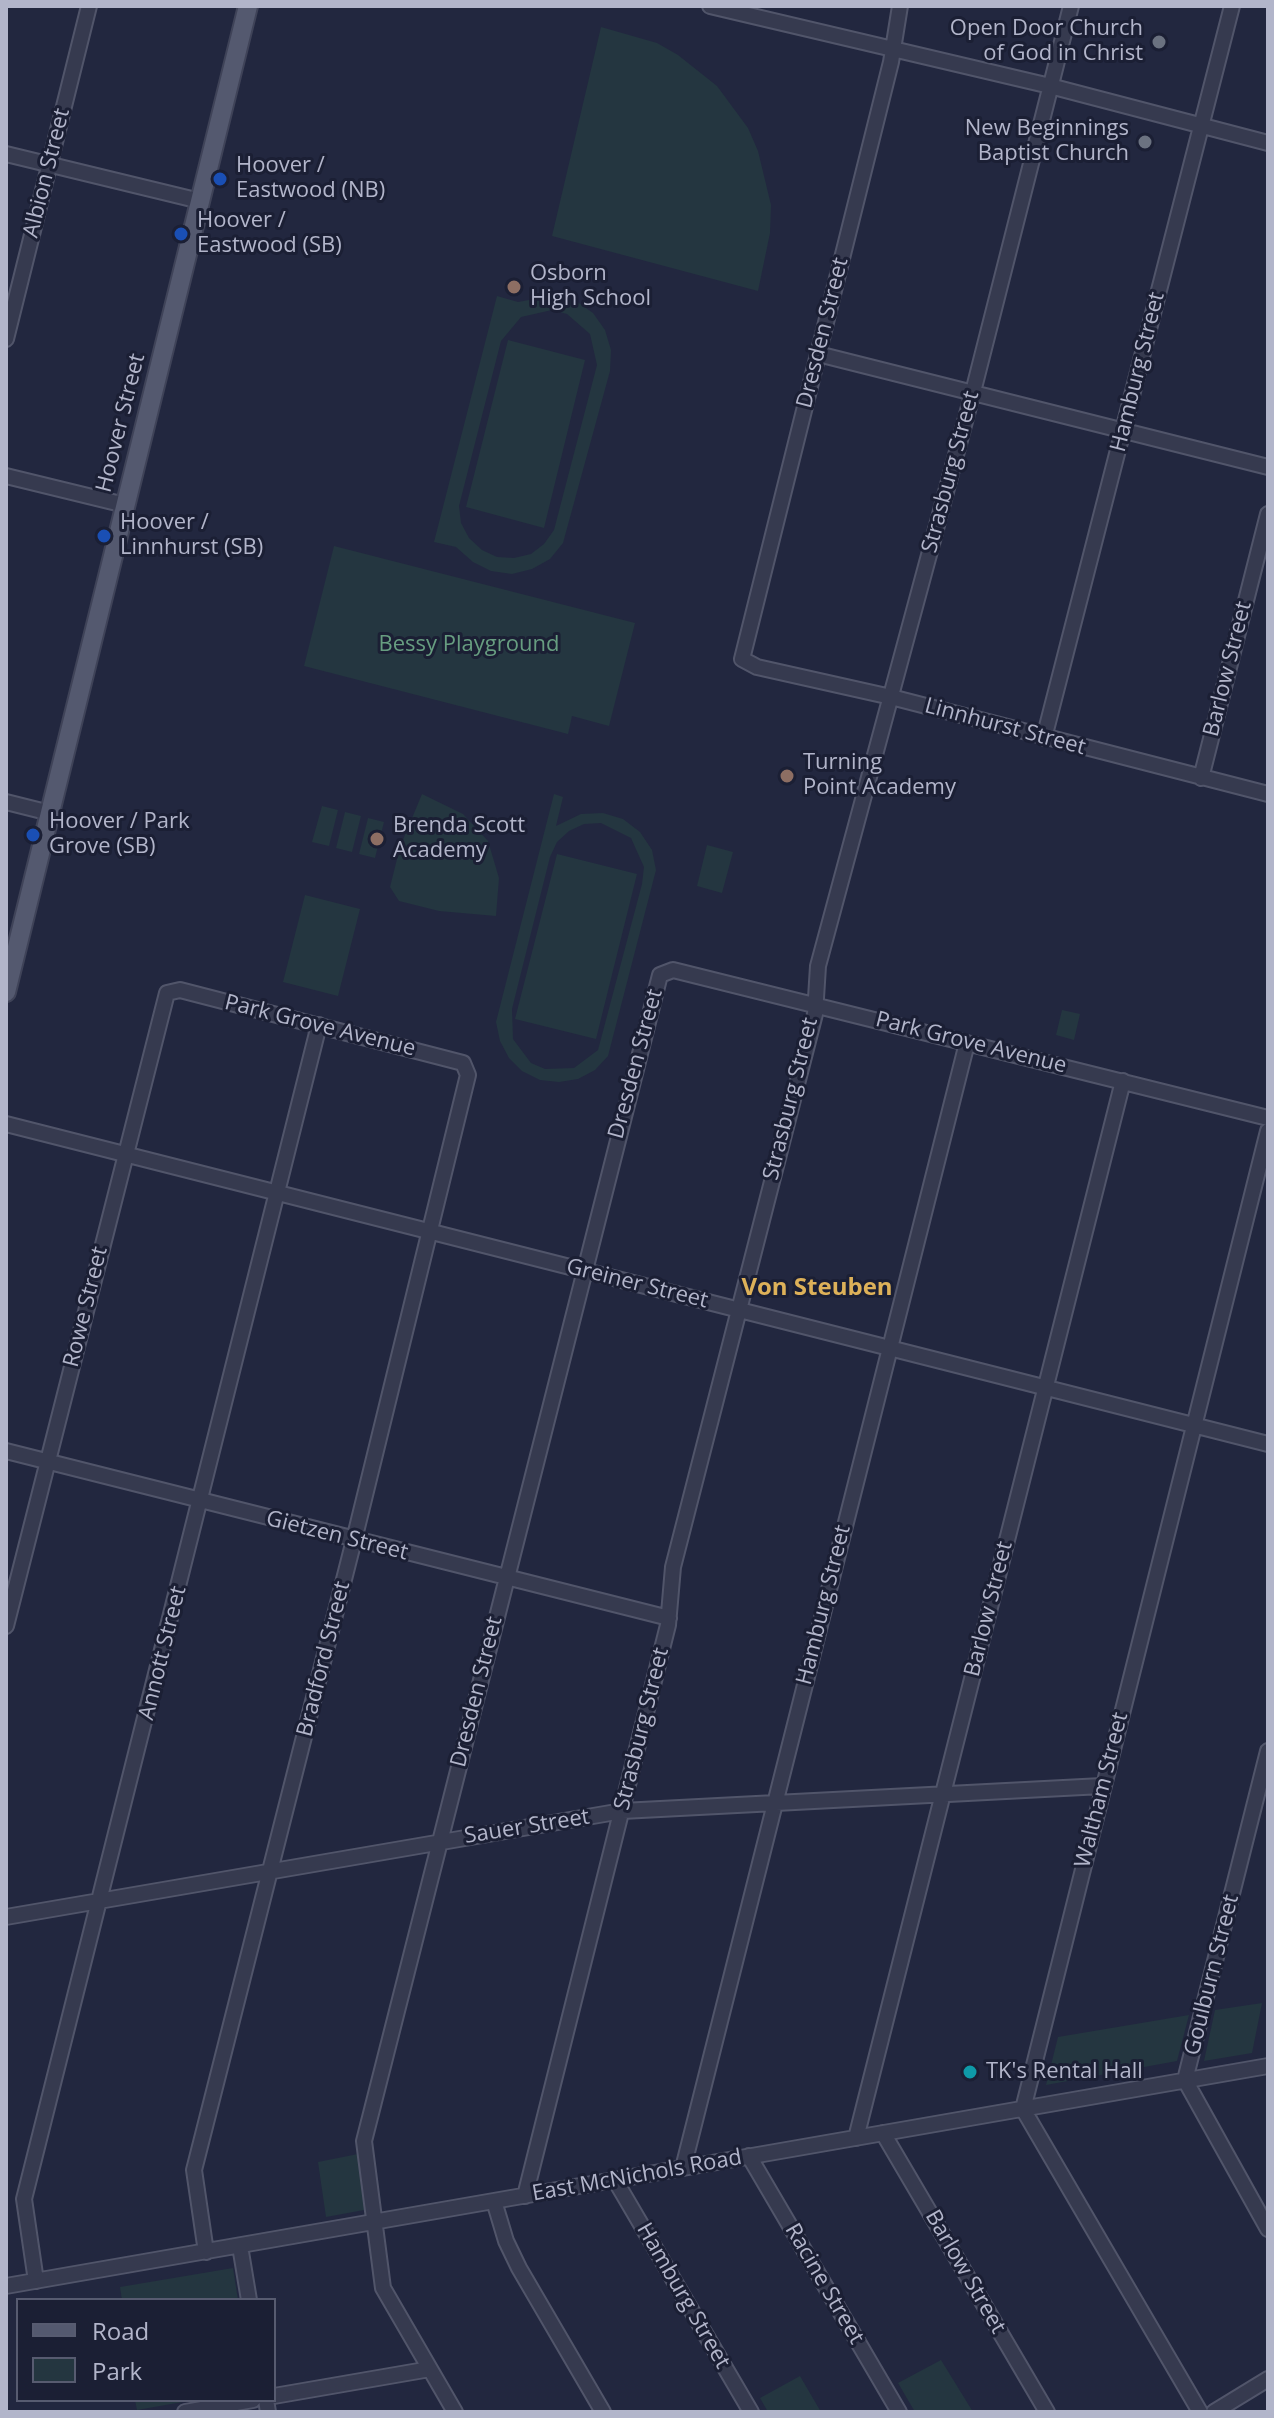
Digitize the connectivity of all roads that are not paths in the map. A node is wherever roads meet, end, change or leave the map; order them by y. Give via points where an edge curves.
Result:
1 (89, 6) edge
2 (248, 6) edge
3 (710, 6) edge
4 (900, 6) edge
5 (1071, 6) edge
6 (1232, 6) edge
7 (737, 9) edge
8 (892, 48) junction
9 (1050, 86) junction
10 (1201, 126) junction
11 (1268, 143) edge
12 (6, 154) edge
13 (49, 164) junction
14 (200, 201) junction
15 (6, 339) edge
16 (818, 354) junction
17 (973, 392) junction
18 (1123, 431) junction
19 (1268, 467) edge
20 (6, 476) edge
21 (125, 505) junction
22 (1268, 514) edge
23 (742, 659) joint
24 (891, 697) junction
25 (1044, 738) junction
26 (1201, 778) junction
27 (1268, 794) edge
28 (6, 802) edge
29 (50, 813) junction
30 (673, 970) joint
31 (171, 991) joint
32 (6, 992) edge
33 (813, 1004) junction
34 (319, 1025) junction
35 (967, 1043) junction
36 (467, 1067) joint
37 (1123, 1081) junction
38 (1268, 1118) edge
39 (6, 1124) edge
40 (1268, 1131) edge
41 (124, 1154) junction
42 (278, 1193) junction
43 (429, 1232) junction
44 (582, 1271) junction
45 (738, 1308) junction
46 (889, 1348) junction
47 (1045, 1388) junction
48 (1193, 1426) junction
49 (1268, 1444) edge
50 (6, 1451) edge
51 (47, 1462) junction
52 (201, 1501) junction
53 (354, 1540) junction
54 (505, 1578) junction
55 (669, 1618) junction
56 (6, 1626) edge
57 (1268, 1751) edge
58 (1102, 1786) junction
59 (942, 1796) junction
60 (774, 1806) junction
61 (622, 1811) junction
62 (439, 1841) junction
63 (271, 1870) junction
64 (99, 1901) junction
65 (6, 1917) edge
66 (1268, 2066) edge
67 (1185, 2080) junction
68 (1023, 2109) junction
69 (883, 2133) junction
70 (856, 2138) junction
71 (749, 2156) junction
72 (683, 2168) junction
73 (615, 2180) junction
74 (525, 2196) junction
75 (494, 2201) junction
76 (374, 2222) junction
77 (1268, 2229) edge
78 (240, 2246) junction
79 (206, 2252) junction
80 (36, 2281) junction
81 (6, 2286) edge
82 (249, 2298) edge
83 (430, 2369) junction
84 (1268, 2379) edge
85 (276, 2396) edge
86 (242, 2402) edge
87 (185, 2412) edge
88 (455, 2412) edge
89 (603, 2412) edge
90 (751, 2412) edge
91 (899, 2412) edge
92 (1047, 2412) edge
93 (1200, 2412) edge
94 (1214, 2412) edge

1 - 13 street, Albion Street
2 - 14 main road, Hoover Street
3 - 7 street
4 - 8 street, Dresden Street
5 - 9 street, Strasburg Street
6 - 10 street, Hamburg Street
7 - 8 street
8 - 9 street
8 - 16 street, Dresden Street
9 - 10 street
9 - 17 street, Strasburg Street
10 - 11 street
10 - 18 street, Hamburg Street
12 - 13 street
13 - 14 street
13 - 15 street, Albion Street
14 - 21 main road, Hoover Street
16 - 17 street
16 - 23 street, Dresden Street
17 - 18 street
17 - 24 street, Strasburg Street
18 - 19 street
18 - 25 street, Hamburg Street
20 - 21 street
21 - 29 main road, Hoover Street
22 - 26 street, Barlow Street
23 - 24 street, Linnhurst Street via 757,667
24 - 25 street, Linnhurst Street
24 - 33 street, Strasburg Street via 818,966
25 - 26 street, Linnhurst Street
26 - 27 street, Linnhurst Street
28 - 29 street
29 - 32 main road, Hoover Street
30 - 33 street, Park Grove Avenue
30 - 44 street, Dresden Street via 657,980
31 - 34 street, Park Grove Avenue
31 - 41 street, Rowe Street via 163,998
33 - 35 street, Park Grove Avenue
33 - 45 street, Strasburg Street via 815,1014
34 - 36 street, Park Grove Avenue
34 - 42 street, Annott Street
35 - 37 street, Park Grove Avenue
35 - 46 street, Hamburg Street
36 - 43 street, Bradford Street
37 - 38 street, Park Grove Avenue
37 - 47 street, Barlow Street
39 - 41 street, Greiner Street
40 - 48 street, Waltham Street
41 - 42 street, Greiner Street
41 - 51 street, Rowe Street
42 - 43 street, Greiner Street
42 - 52 street, Annott Street
43 - 44 street, Greiner Street
43 - 53 street, Bradford Street
44 - 45 street, Greiner Street
44 - 54 street, Dresden Street
45 - 46 street, Greiner Street
45 - 55 street, Strasburg Street via 673,1567
46 - 47 street, Greiner Street
46 - 60 street, Hamburg Street
47 - 48 street, Greiner Street
47 - 59 street, Barlow Street
48 - 49 street, Greiner Street
48 - 58 street, Waltham Street
50 - 51 street, Gietzen Street
51 - 52 street, Gietzen Street
51 - 56 street, Rowe Street
52 - 53 street, Gietzen Street
52 - 64 street, Annott Street
53 - 54 street, Gietzen Street
53 - 63 street, Bradford Street
54 - 55 street, Gietzen Street
54 - 62 street, Dresden Street
55 - 61 street, Strasburg Street
57 - 67 street, Goulburn Street
58 - 59 street, Sauer Street
58 - 68 street, Waltham Street
59 - 60 street, Sauer Street
59 - 70 street, Barlow Street
60 - 61 street, Sauer Street
60 - 72 street, Hamburg Street
61 - 62 street, Sauer Street
61 - 74 street, Strasburg Street
62 - 63 street, Sauer Street
62 - 76 street, Dresden Street via 364,2141
63 - 64 street, Sauer Street
63 - 79 street, Bradford Street via 194,2170
64 - 65 street, Sauer Street
64 - 80 street, Annott Street via 24,2199
66 - 67 street, East McNichols Road
67 - 68 street, East McNichols Road
67 - 77 street, Goulburn Street
68 - 69 street, East McNichols Road
68 - 93 street
69 - 70 street, East McNichols Road
69 - 92 street, Barlow Street
70 - 71 street, East McNichols Road
71 - 72 street, East McNichols Road
71 - 91 street, Racine Street
72 - 73 street, East McNichols Road
73 - 74 street, East McNichols Road
73 - 90 street, Hamburg Street
74 - 75 street, East McNichols Road
75 - 76 street, East McNichols Road
75 - 89 street via 519,2268
76 - 78 street, East McNichols Road
76 - 83 street, Dresden Street via 383,2288
78 - 79 street, East McNichols Road
78 - 82 street
79 - 80 street, East McNichols Road
80 - 81 street, East McNichols Road
83 - 85 street
83 - 88 street, Dresden Street
84 - 94 street
86 - 87 street

